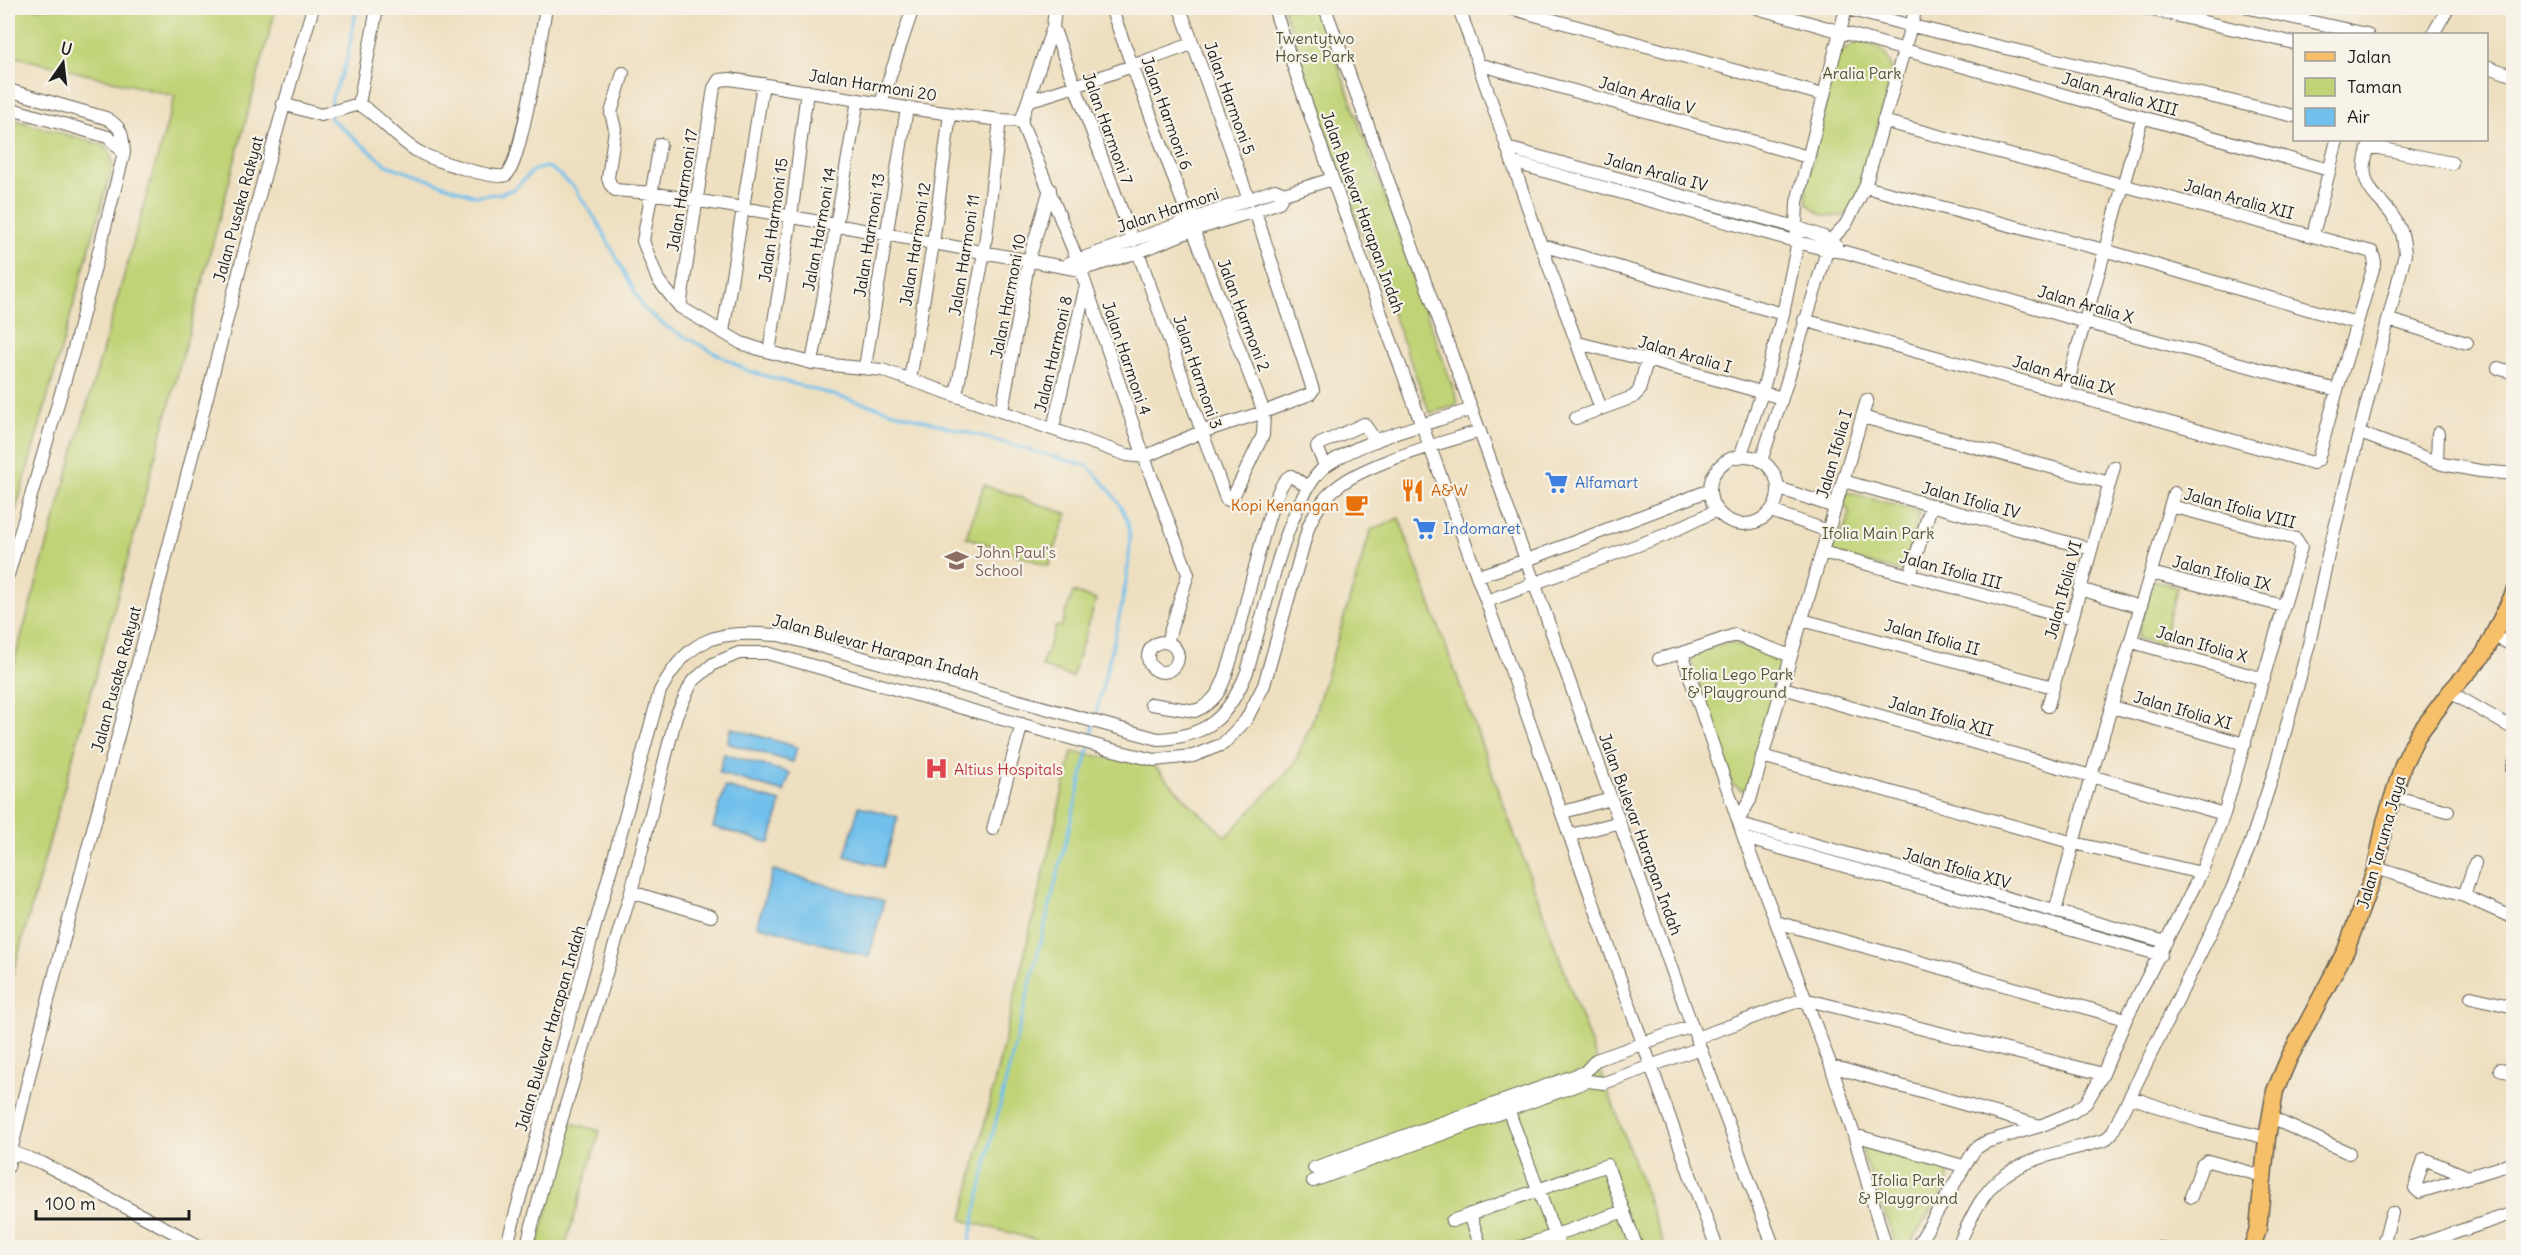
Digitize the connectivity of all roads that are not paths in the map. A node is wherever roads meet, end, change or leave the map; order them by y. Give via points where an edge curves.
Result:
1 (313, 8) edge
2 (377, 8) edge
3 (546, 8) edge
4 (913, 8) edge
5 (1056, 8) edge
6 (1111, 8) edge
7 (1180, 8) edge
8 (1275, 8) edge
9 (1325, 8) edge
10 (1459, 8) edge
11 (1510, 8) edge
12 (1757, 8) edge
13 (1845, 8) edge
14 (1916, 8) edge
15 (2144, 8) edge
16 (2249, 8) edge
17 (2448, 8) edge
18 (1912, 26) junction
19 (1053, 27) junction
20 (1840, 30) junction
21 (2362, 33) edge
22 (2434, 33) edge
23 (2293, 43) edge
24 (1192, 44) junction
25 (1904, 48) junction
26 (1478, 64) junction
27 (1132, 65) junction
28 (2488, 66) edge
29 (623, 73) dead end
30 (2514, 76) edge
31 (719, 80) joint
32 (763, 84) junction
33 (1076, 87) junction
34 (8, 90) edge
35 (807, 92) junction
36 (1823, 95) junction
37 (858, 100) junction
38 (1030, 100) junction
39 (882, 103) junction
40 (283, 104) junction
41 (359, 104) junction
42 (8, 108) edge
43 (907, 108) junction
44 (950, 114) junction
45 (2293, 116) edge
46 (2142, 118) junction
47 (1000, 120) junction
48 (1021, 120) junction
49 (1883, 121) junction
50 (2337, 141) edge
51 (2370, 143) edge
52 (660, 144) dead end
53 (1507, 148) junction
54 (124, 153) junction
55 (1808, 157) junction
56 (1512, 162) junction
57 (2452, 163) dead end
58 (2329, 170) junction
59 (1332, 179) junction
60 (2123, 186) junction
61 (1865, 187) junction
62 (1050, 189) junction
63 (651, 193) junction
64 (698, 201) junction
65 (1252, 206) junction
66 (743, 208) junction
67 (791, 217) junction
68 (1191, 224) junction
69 (837, 225) junction
70 (1796, 227) junction
71 (886, 234) junction
72 (2313, 235) junction
73 (1798, 241) junction
74 (933, 244) junction
75 (1541, 245) junction
76 (1135, 246) junction
77 (1829, 246) junction
78 (2104, 250) junction
79 (984, 253) junction
80 (1029, 260) junction
81 (1078, 265) junction
82 (1085, 288) junction
83 (680, 307) junction
84 (1783, 314) junction
85 (1804, 320) junction
86 (2389, 320) junction
87 (2085, 322) junction
88 (2356, 323) junction
89 (723, 332) junction
90 (2467, 342) dead end
91 (1578, 343) junction
92 (769, 352) junction
93 (1647, 360) junction
94 (812, 363) junction
95 (865, 367) junction
96 (2498, 368) dead end
97 (2514, 373) edge
98 (910, 380) junction
99 (2337, 390) junction
100 (2065, 392) junction
101 (1762, 393) junction
102 (956, 395) junction
103 (1782, 398) junction
104 (1867, 400) dead end
105 (1472, 409) junction
106 (1601, 409) junction
107 (1002, 411) junction
108 (1264, 412) junction
109 (1862, 417) junction
110 (1576, 418) dead end
111 (1423, 426) junction
112 (1053, 428) junction
113 (1480, 431) junction
114 (1201, 432) junction
115 (2360, 433) junction
116 (2438, 433) dead end
117 (1376, 441) junction
118 (1430, 448) junction
119 (1144, 457) junction
120 (1740, 457) junction
121 (1761, 461) junction
122 (2437, 462) junction
123 (2314, 463) joint
124 (1325, 466) junction
125 (2114, 467) dead end
126 (2514, 474) edge
127 (1843, 482) junction
128 (2110, 483) junction
129 (1308, 487) junction
130 (1778, 488) junction
131 (1710, 490) junction
132 (2174, 493) dead end
133 (1931, 506) junction
134 (2171, 506) junction
135 (1835, 507) junction
136 (1717, 510) junction
137 (1771, 511) junction
138 (1270, 512) junction
139 (1291, 520) junction
140 (1828, 531) junction
141 (2091, 549) junction
142 (1822, 552) junction
143 (1527, 560) junction
144 (2151, 573) junction
145 (8, 575) edge
146 (1478, 576) junction
147 (1910, 576) junction
148 (1535, 583) junction
149 (2080, 589) junction
150 (2514, 593) edge
151 (1487, 601) junction
152 (2284, 606) junction
153 (2140, 607) junction
154 (2072, 619) junction
155 (1802, 620) junction
156 (2503, 629) edge
157 (1167, 642) dead end
158 (2132, 642) junction
159 (810, 644) junction
160 (2514, 646) edge
161 (1682, 653) junction
162 (1791, 656) junction
163 (1659, 659) dead end
164 (805, 661) junction
165 (1229, 667) junction
166 (1247, 672) junction
167 (2264, 679) junction
168 (963, 686) junction
169 (2053, 687) junction
170 (1783, 688) junction
171 (2450, 692) junction
172 (1151, 704) dead end
173 (958, 705) junction
174 (2048, 706) dead end
175 (2112, 707) junction
176 (1200, 710) junction
177 (1022, 724) junction
178 (1208, 728) junction
179 (2514, 729) edge
180 (2245, 744) junction
181 (1762, 756) junction
182 (2091, 776) junction
183 (2392, 796) junction
184 (1611, 799) junction
185 (2448, 811) dead end
186 (1563, 812) junction
187 (2224, 814) junction
188 (1620, 822) junction
189 (1739, 822) junction
190 (993, 829) dead end
191 (1571, 835) junction
192 (1744, 838) junction
193 (2074, 843) junction
194 (2475, 863) dead end
195 (2376, 868) junction
196 (2201, 873) junction
197 (631, 892) junction
198 (2464, 896) junction
199 (2055, 912) junction
200 (711, 916) dead end
201 (2514, 918) edge
202 (1776, 922) junction
203 (2166, 942) junction
204 (2161, 955) junction
205 (2471, 997) dead end
206 (1804, 999) junction
207 (2514, 1007) edge
208 (2126, 1019) junction
209 (1696, 1037) junction
210 (1643, 1044) junction
211 (1831, 1065) junction
212 (1651, 1066) junction
213 (2500, 1069) dead end
214 (2103, 1074) junction
215 (2514, 1074) edge
216 (1586, 1076) junction
217 (2131, 1097) junction
218 (1507, 1105) junction
219 (2269, 1117) junction
220 (2040, 1126) junction
221 (1854, 1135) junction
222 (2267, 1138) junction
223 (11, 1152) junction
224 (2349, 1153) dead end
225 (2514, 1162) edge
226 (1964, 1166) junction
227 (8, 1167) edge
228 (1314, 1168) dead end
229 (2263, 1176) junction
230 (2466, 1176) junction
231 (1313, 1181) dead end
232 (1538, 1190) junction
233 (2191, 1197) dead end
234 (1624, 1211) junction
235 (2514, 1213) edge
236 (1470, 1214) junction
237 (2392, 1214) dead end
238 (1452, 1221) dead end
239 (1555, 1234) junction
240 (2412, 1247) edge
241 (203, 1248) edge
242 (506, 1248) edge
243 (526, 1248) edge
244 (1480, 1248) edge
245 (1518, 1248) edge
246 (1560, 1248) edge
247 (1637, 1248) edge
248 (1717, 1248) edge
249 (1774, 1248) edge
250 (1886, 1248) edge
251 (1916, 1248) edge
252 (1957, 1248) edge
253 (2151, 1248) edge
254 (2162, 1248) edge
255 (2252, 1248) edge
256 (2382, 1248) edge

1 - 40 street, Jalan Pusaka Rakyat
2 - 41 street
3 - 41 street via 523,130 508,174 472,171 420,153
4 - 39 street
5 - 19 street
6 - 27 street, Jalan Harmoni 6
7 - 24 street, Jalan Harmoni 5
8 - 59 street, Jalan Bulevar Harapan Indah
9 - 105 street, Jalan Bulevar Harapan Indah
10 - 26 street
11 - 36 street
12 - 20 street, Jalan Aralia XIII
13 - 18 street
13 - 20 street
14 - 18 street
15 - 23 street
16 - 21 street
17 - 22 street
18 - 25 street
18 - 45 street
19 - 33 street, Jalan Harmoni 7
19 - 38 street
20 - 25 street, Jalan Aralia XIII
20 - 36 street
24 - 27 street
24 - 65 street, Jalan Harmoni 5
25 - 46 street, Jalan Aralia XIII
25 - 49 street
26 - 53 street
26 - 55 street, Jalan Aralia V
27 - 33 street
27 - 68 street, Jalan Harmoni 6
28 - 30 street
29 - 63 street via 611,113 615,129 609,181 615,189
31 - 32 street, Jalan Harmoni 20
31 - 64 street, Jalan Harmoni 17 via 714,88
32 - 35 street, Jalan Harmoni 20
32 - 66 street
33 - 38 street
33 - 76 street, Jalan Harmoni 7
34 - 54 street via 106,118 117,124 123,134
35 - 37 street, Jalan Harmoni 20
35 - 67 street, Jalan Harmoni 15
36 - 55 street
37 - 39 street, Jalan Harmoni 20
37 - 69 street, Jalan Harmoni 14
38 - 48 street
39 - 43 street, Jalan Harmoni 20
40 - 41 street via 321,114
40 - 223 street, Jalan Pusaka Rakyat
42 - 54 street via 108,137
43 - 44 street, Jalan Harmoni 20
43 - 71 street, Jalan Harmoni 13
44 - 47 street, Jalan Harmoni 20
44 - 74 street, Jalan Harmoni 12
46 - 58 street, Jalan Aralia XIII
46 - 60 street
47 - 48 street, Jalan Harmoni 20
47 - 79 street, Jalan Harmoni 11
48 - 62 street, Jalan Harmoni 4
49 - 60 street, Jalan Aralia XII
49 - 61 street
50 - 58 street
51 - 57 street
51 - 86 street via 2365,175 2368,187 2402,232 2405,254
52 - 63 street
53 - 56 street
53 - 70 street, Jalan Aralia IV
54 - 145 street via 75,345
55 - 70 street via 1797,202
56 - 73 street
56 - 75 street
58 - 72 street
59 - 65 street, Jalan Harmoni via 1284,195 1275,190
59 - 111 street, Jalan Bulevar Harapan Indah
60 - 72 street, Jalan Aralia XII
60 - 78 street
61 - 77 street via 1846,224
61 - 78 street
62 - 80 street, Jalan Harmoni 10
62 - 81 street, Jalan Harmoni 4
63 - 64 street
63 - 83 street via 643,241 645,252 658,280
64 - 66 street
64 - 83 street, Jalan Harmoni 17
65 - 68 street, Jalan Harmoni
65 - 108 street, Jalan Harmoni 5 via 1314,388 1310,394
66 - 67 street
66 - 89 street
67 - 69 street
67 - 92 street, Jalan Harmoni 15
68 - 76 street, Jalan Harmoni
68 - 108 street, Jalan Harmoni 2
69 - 71 street
69 - 94 street, Jalan Harmoni 14
70 - 73 street
70 - 77 street, Jalan Aralia IV
71 - 74 street
71 - 95 street, Jalan Harmoni 13
72 - 88 street, Jalan Aralia XII via 2374,254
73 - 77 street
73 - 84 street
74 - 79 street
74 - 98 street, Jalan Harmoni 12
75 - 84 street
75 - 91 street
76 - 81 street, Jalan Harmoni
76 - 114 street, Jalan Harmoni 3
77 - 85 street
77 - 87 street, Jalan Aralia X
78 - 87 street
78 - 88 street
79 - 80 street
79 - 102 street, Jalan Harmoni 11
80 - 81 street, Jalan Harmoni via 1063,267
80 - 107 street, Jalan Harmoni 10
81 - 82 street, Jalan Harmoni 4
82 - 112 street, Jalan Harmoni 8
82 - 119 street, Jalan Harmoni 4
83 - 89 street
84 - 101 street
85 - 100 street, Jalan Aralia IX
85 - 103 street
86 - 90 street
86 - 115 street
87 - 99 street, Jalan Aralia X
87 - 100 street
88 - 99 street, Jalan Aralia XII
89 - 92 street
91 - 93 street, Jalan Aralia I
91 - 106 street
92 - 94 street
93 - 101 street, Jalan Aralia I
93 - 106 street via 1639,391
94 - 95 street
95 - 98 street
96 - 97 street
98 - 102 street
99 - 123 street, Jalan Aralia XII
100 - 123 street, Jalan Aralia IX
101 - 103 street, Jalan Aralia I
101 - 120 street
102 - 107 street
103 - 121 street
104 - 109 street, Jalan Ifolia I
105 - 111 street, Jalan Bulevar Harapan Indah
105 - 113 street, Jalan Bulevar Harapan Indah
106 - 110 street
107 - 112 street
108 - 114 street
108 - 114 street, Jalan Harmoni 3 via 1263,435 1230,501
109 - 127 street, Jalan Ifolia I
109 - 128 street
111 - 117 street, Jalan Bulevar Harapan Indah
111 - 118 street, Jalan Bulevar Harapan Indah
112 - 119 street
113 - 118 street, Jalan Bulevar Harapan Indah
113 - 143 street, Jalan Bulevar Harapan Indah
114 - 119 street
115 - 122 street
115 - 217 street via 2309,644 2250,845
116 - 122 street
117 - 124 street, Jalan Bulevar Harapan Indah
117 - 124 street via 1364,424 1320,444 1318,452
118 - 146 street, Jalan Bulevar Harapan Indah
118 - 177 street, Jalan Bulevar Harapan Indah via 1357,473 1318,506 1309,525 1264,685 1246,720 1223,744 1193,756 1154,760
119 - 157 street, Jalan Harmoni 4 via 1188,574
120 - 121 street
120 - 131 street via 1719,468
121 - 130 street via 1769,468
122 - 126 street
124 - 129 street, Jalan Bulevar Harapan Indah
125 - 128 street, Jalan Ifolia VI
127 - 133 street, Jalan Ifolia IV
127 - 135 street, Jalan Ifolia I
128 - 141 street, Jalan Ifolia VI
129 - 138 street via 1287,477
129 - 139 street, Jalan Bulevar Harapan Indah
130 - 135 street
130 - 137 street
131 - 136 street
131 - 143 street
132 - 134 street
133 - 141 street, Jalan Ifolia IV
133 - 147 street
134 - 144 street
134 - 152 street, Jalan Ifolia VIII via 2296,538 2301,547
135 - 140 street, Jalan Ifolia I
136 - 137 street via 1737,524 1750,524
136 - 148 street via 1665,535
137 - 140 street
138 - 139 street
138 - 165 street
139 - 166 street, Jalan Bulevar Harapan Indah
140 - 142 street, Jalan Ifolia I
141 - 149 street, Jalan Ifolia VI
142 - 147 street, Jalan Ifolia III
142 - 155 street, Jalan Ifolia I
143 - 146 street
143 - 148 street, Jalan Bulevar Harapan Indah
144 - 152 street, Jalan Ifolia IX
144 - 153 street
146 - 151 street, Jalan Bulevar Harapan Indah
147 - 154 street, Jalan Ifolia III
148 - 151 street
148 - 184 street, Jalan Bulevar Harapan Indah
149 - 153 street
149 - 154 street, Jalan Ifolia VI
150 - 156 main road, Jalan Taruma Jaya
151 - 186 street, Jalan Bulevar Harapan Indah
152 - 167 street
153 - 158 street
154 - 169 street, Jalan Ifolia VI
155 - 162 street, Jalan Ifolia I
155 - 169 street, Jalan Ifolia II
156 - 160 street
156 - 171 main road, Jalan Taruma Jaya
158 - 167 street, Jalan Ifolia X
158 - 175 street
159 - 164 street
159 - 168 street, Jalan Bulevar Harapan Indah
159 - 242 street, Jalan Bulevar Harapan Indah via 779,635 739,632 706,640 687,653 660,691
161 - 162 street via 1735,635
161 - 163 street
161 - 189 street
162 - 170 street, Jalan Ifolia I
164 - 173 street, Jalan Bulevar Harapan Indah
164 - 197 street, Jalan Bulevar Harapan Indah via 767,652 739,653 712,664 692,682 676,716
165 - 166 street
165 - 176 street via 1217,694
166 - 178 street, Jalan Bulevar Harapan Indah via 1237,695
167 - 180 street
168 - 173 street
168 - 178 street, Jalan Bulevar Harapan Indah via 1158,739
169 - 174 street, Jalan Ifolia VI
170 - 181 street, Jalan Ifolia I
170 - 182 street, Jalan Ifolia XII
171 - 179 street
171 - 183 main road, Jalan Taruma Jaya via 2417,736
172 - 176 street
173 - 177 street, Jalan Bulevar Harapan Indah
175 - 180 street, Jalan Ifolia XI
175 - 182 street
176 - 178 street
177 - 190 street
180 - 187 street
181 - 189 street, Jalan Ifolia I via 1750,800
181 - 193 street
182 - 187 street, Jalan Ifolia XII
182 - 193 street
183 - 185 street
183 - 195 main road, Jalan Taruma Jaya
184 - 186 street
184 - 188 street, Jalan Bulevar Harapan Indah
186 - 191 street, Jalan Bulevar Harapan Indah
187 - 196 street
188 - 191 street
188 - 209 street, Jalan Bulevar Harapan Indah
189 - 192 street
189 - 199 street, Jalan Ifolia XIV
191 - 210 street, Jalan Bulevar Harapan Indah
192 - 202 street
192 - 204 street, Jalan Ifolia XIV
193 - 196 street
193 - 199 street
194 - 198 street
195 - 198 street
195 - 219 main road, Jalan Taruma Jaya via 2346,950 2289,1058
196 - 203 street
197 - 200 street
197 - 243 street, Jalan Bulevar Harapan Indah
198 - 201 street
199 - 203 street, Jalan Ifolia XIV
202 - 206 street
202 - 208 street
203 - 204 street
204 - 208 street
205 - 207 street
206 - 209 street
206 - 211 street
206 - 214 street
208 - 214 street
209 - 210 street
209 - 212 street
209 - 249 street, Jalan Bulevar Harapan Indah
210 - 212 street, Jalan Bulevar Harapan Indah
210 - 216 street via 1596,1060
211 - 220 street
211 - 221 street
212 - 216 street via 1604,1083
212 - 248 street, Jalan Bulevar Harapan Indah
213 - 215 street
214 - 220 street via 2080,1108
216 - 218 street
217 - 222 street via 2201,1122
217 - 252 street via 2105,1140 2030,1162 2004,1175 1981,1200
218 - 228 street
218 - 231 street
218 - 232 street
219 - 222 main road, Jalan Taruma Jaya
219 - 224 street
220 - 226 street via 1986,1142 1975,1149
221 - 226 street
221 - 250 street
222 - 229 main road, Jalan Taruma Jaya
223 - 227 street, Jalan Pusaka Rakyat
223 - 241 street via 42,1163
225 - 230 street
226 - 251 street
229 - 233 street via 2208,1161 2202,1165
229 - 255 main road, Jalan Taruma Jaya via 2258,1229
230 - 230 street via 2424,1159 2415,1188 2419,1192
232 - 234 street via 1607,1165
232 - 236 street
232 - 239 street
234 - 239 street
234 - 247 street
235 - 240 street
236 - 238 street
236 - 244 street
237 - 256 street
239 - 245 street
239 - 246 street
253 - 254 street

